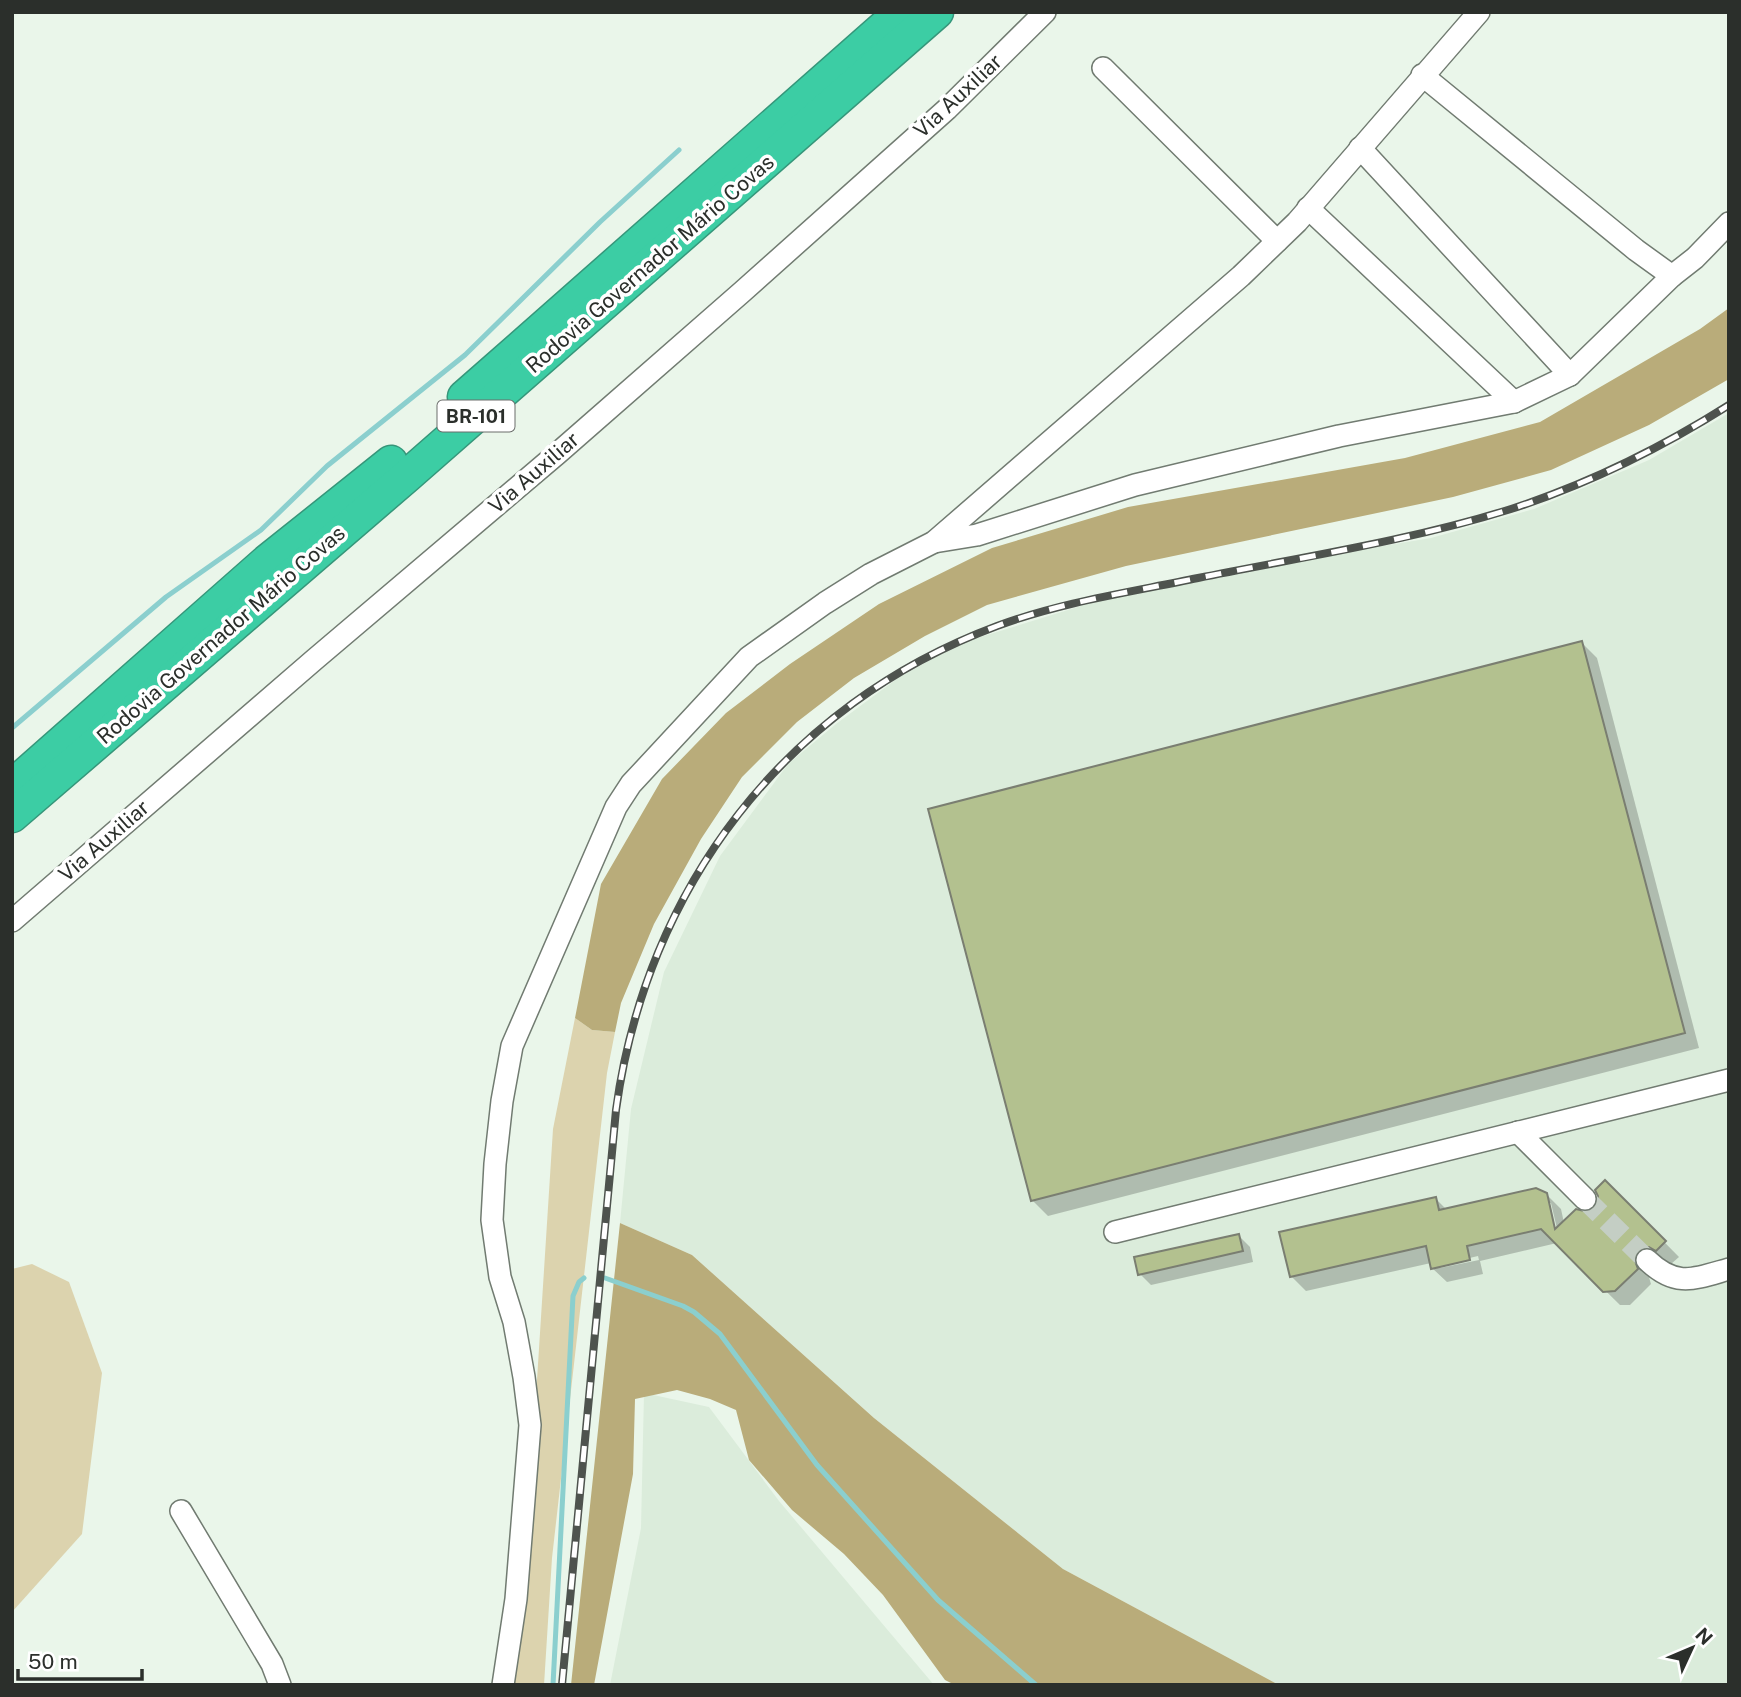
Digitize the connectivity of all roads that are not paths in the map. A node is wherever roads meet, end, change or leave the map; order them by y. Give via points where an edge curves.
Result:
1 (901, 12) edge
2 (937, 12) edge
3 (1045, 12) edge
4 (1479, 12) edge
5 (1103, 68) dead end
6 (1422, 75) junction
7 (1360, 148) junction
8 (1308, 208) junction
9 (1729, 223) edge
10 (1277, 242) junction
11 (1672, 276) junction
12 (1570, 375) junction
13 (1514, 402) junction
14 (934, 542) junction
15 (26, 769) edge
16 (12, 786) edge
17 (12, 816) edge
18 (12, 920) edge
19 (1729, 1080) edge
20 (1518, 1132) junction
21 (1586, 1199) tunnel mouth
22 (1115, 1232) dead end
23 (1647, 1260) tunnel mouth
24 (1729, 1269) edge
25 (180, 1511) dead end
26 (280, 1685) edge
27 (503, 1685) edge

1 - 15 highway, Rodovia Governador Mário Covas / BR-101 via 390,462 267,561
2 - 17 highway, Rodovia Governador Mário Covas / BR-101
3 - 18 street, Via Auxiliar via 947,109 691,336
4 - 6 street
5 - 10 street
6 - 7 street
6 - 11 street
7 - 8 street
7 - 12 street
8 - 10 street
8 - 13 street
9 - 11 street
10 - 14 street
11 - 12 street
12 - 13 street
13 - 14 street via 1339,436 1135,485 977,536
14 - 27 street via 825,603 749,657 631,785 616,807 512,1046 502,1101 492,1220 530,1425 516,1600
15 - 16 highway, Rodovia Governador Mário Covas / BR-101
19 - 20 street
20 - 21 street
20 - 22 street
23 - 24 street via 1669,1277 1684,1280
25 - 26 street via 272,1664

